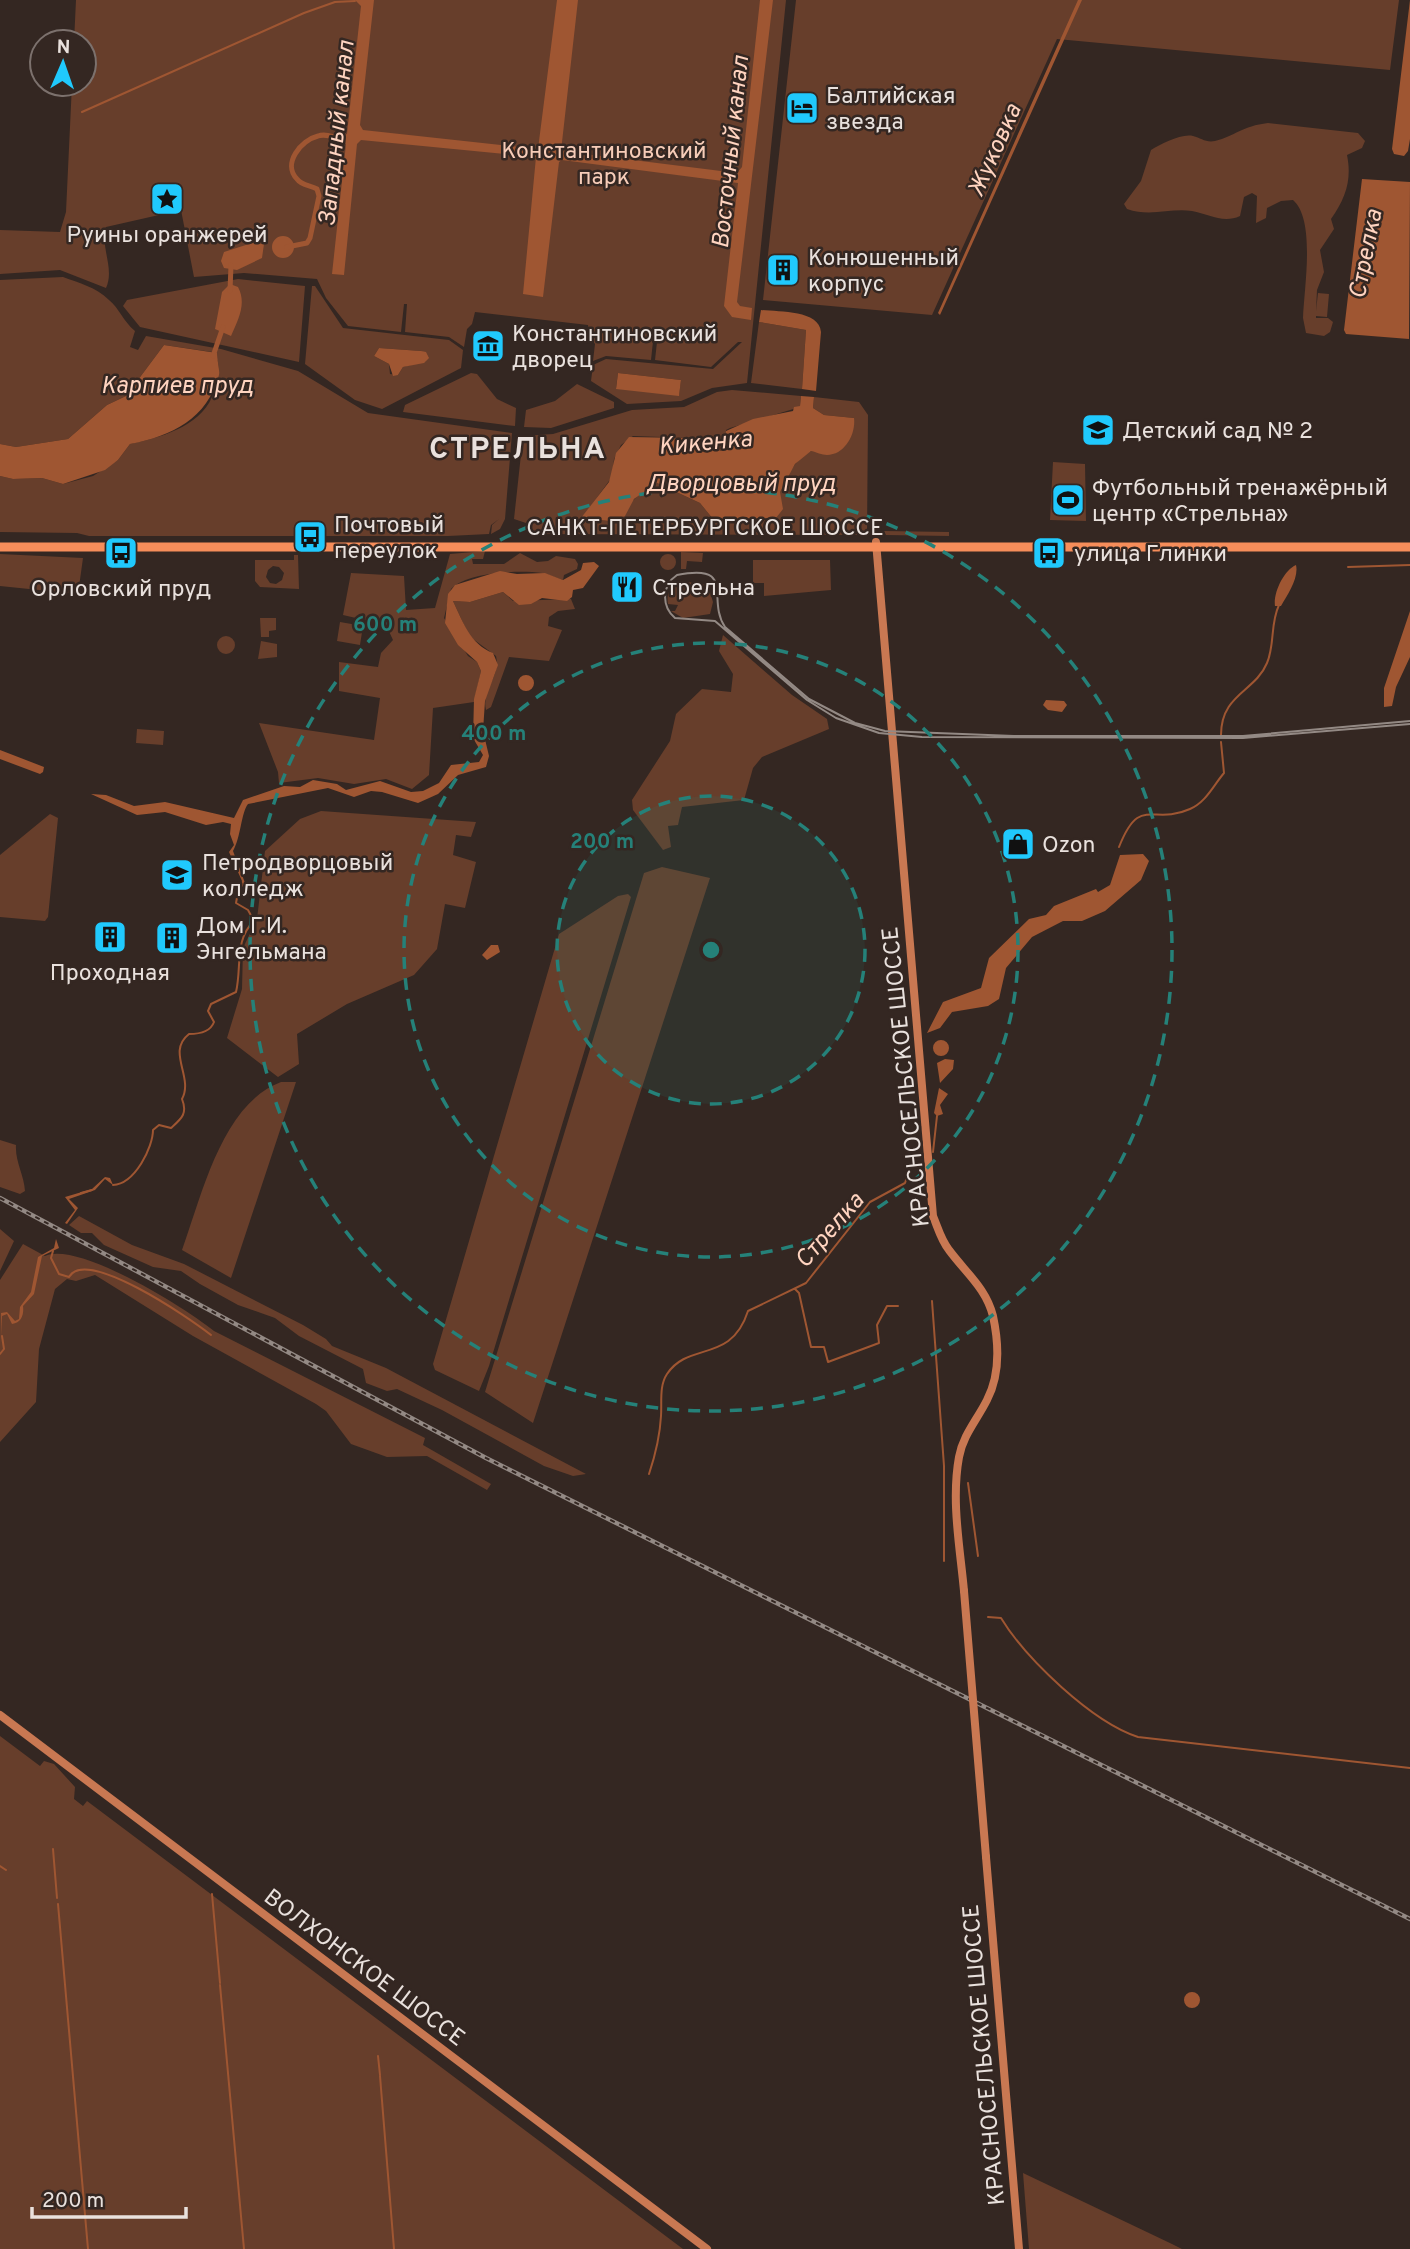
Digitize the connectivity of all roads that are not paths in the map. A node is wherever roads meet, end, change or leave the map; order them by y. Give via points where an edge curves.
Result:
1 (0, 541) edge
2 (876, 544) junction
3 (1410, 545) edge
4 (0, 547) edge
5 (0, 1715) edge
6 (707, 2249) edge
7 (1019, 2249) edge

1 - 2 main road, САНКТ-ПЕТЕРБУРГСКОЕ ШОССЕ
2 - 3 main road, САНКТ-ПЕТЕРБУРГСКОЕ ШОССЕ
2 - 4 main road, САНКТ-ПЕТЕРБУРГСКОЕ ШОССЕ
2 - 7 main road, КРАСНОСЕЛЬСКОЕ ШОССЕ, bridge via 933,1216 949,1250 987,1299 997,1343 995,1381 964,1438 957,1475
5 - 6 main road, ВОЛХОНСКОЕ ШОССЕ

